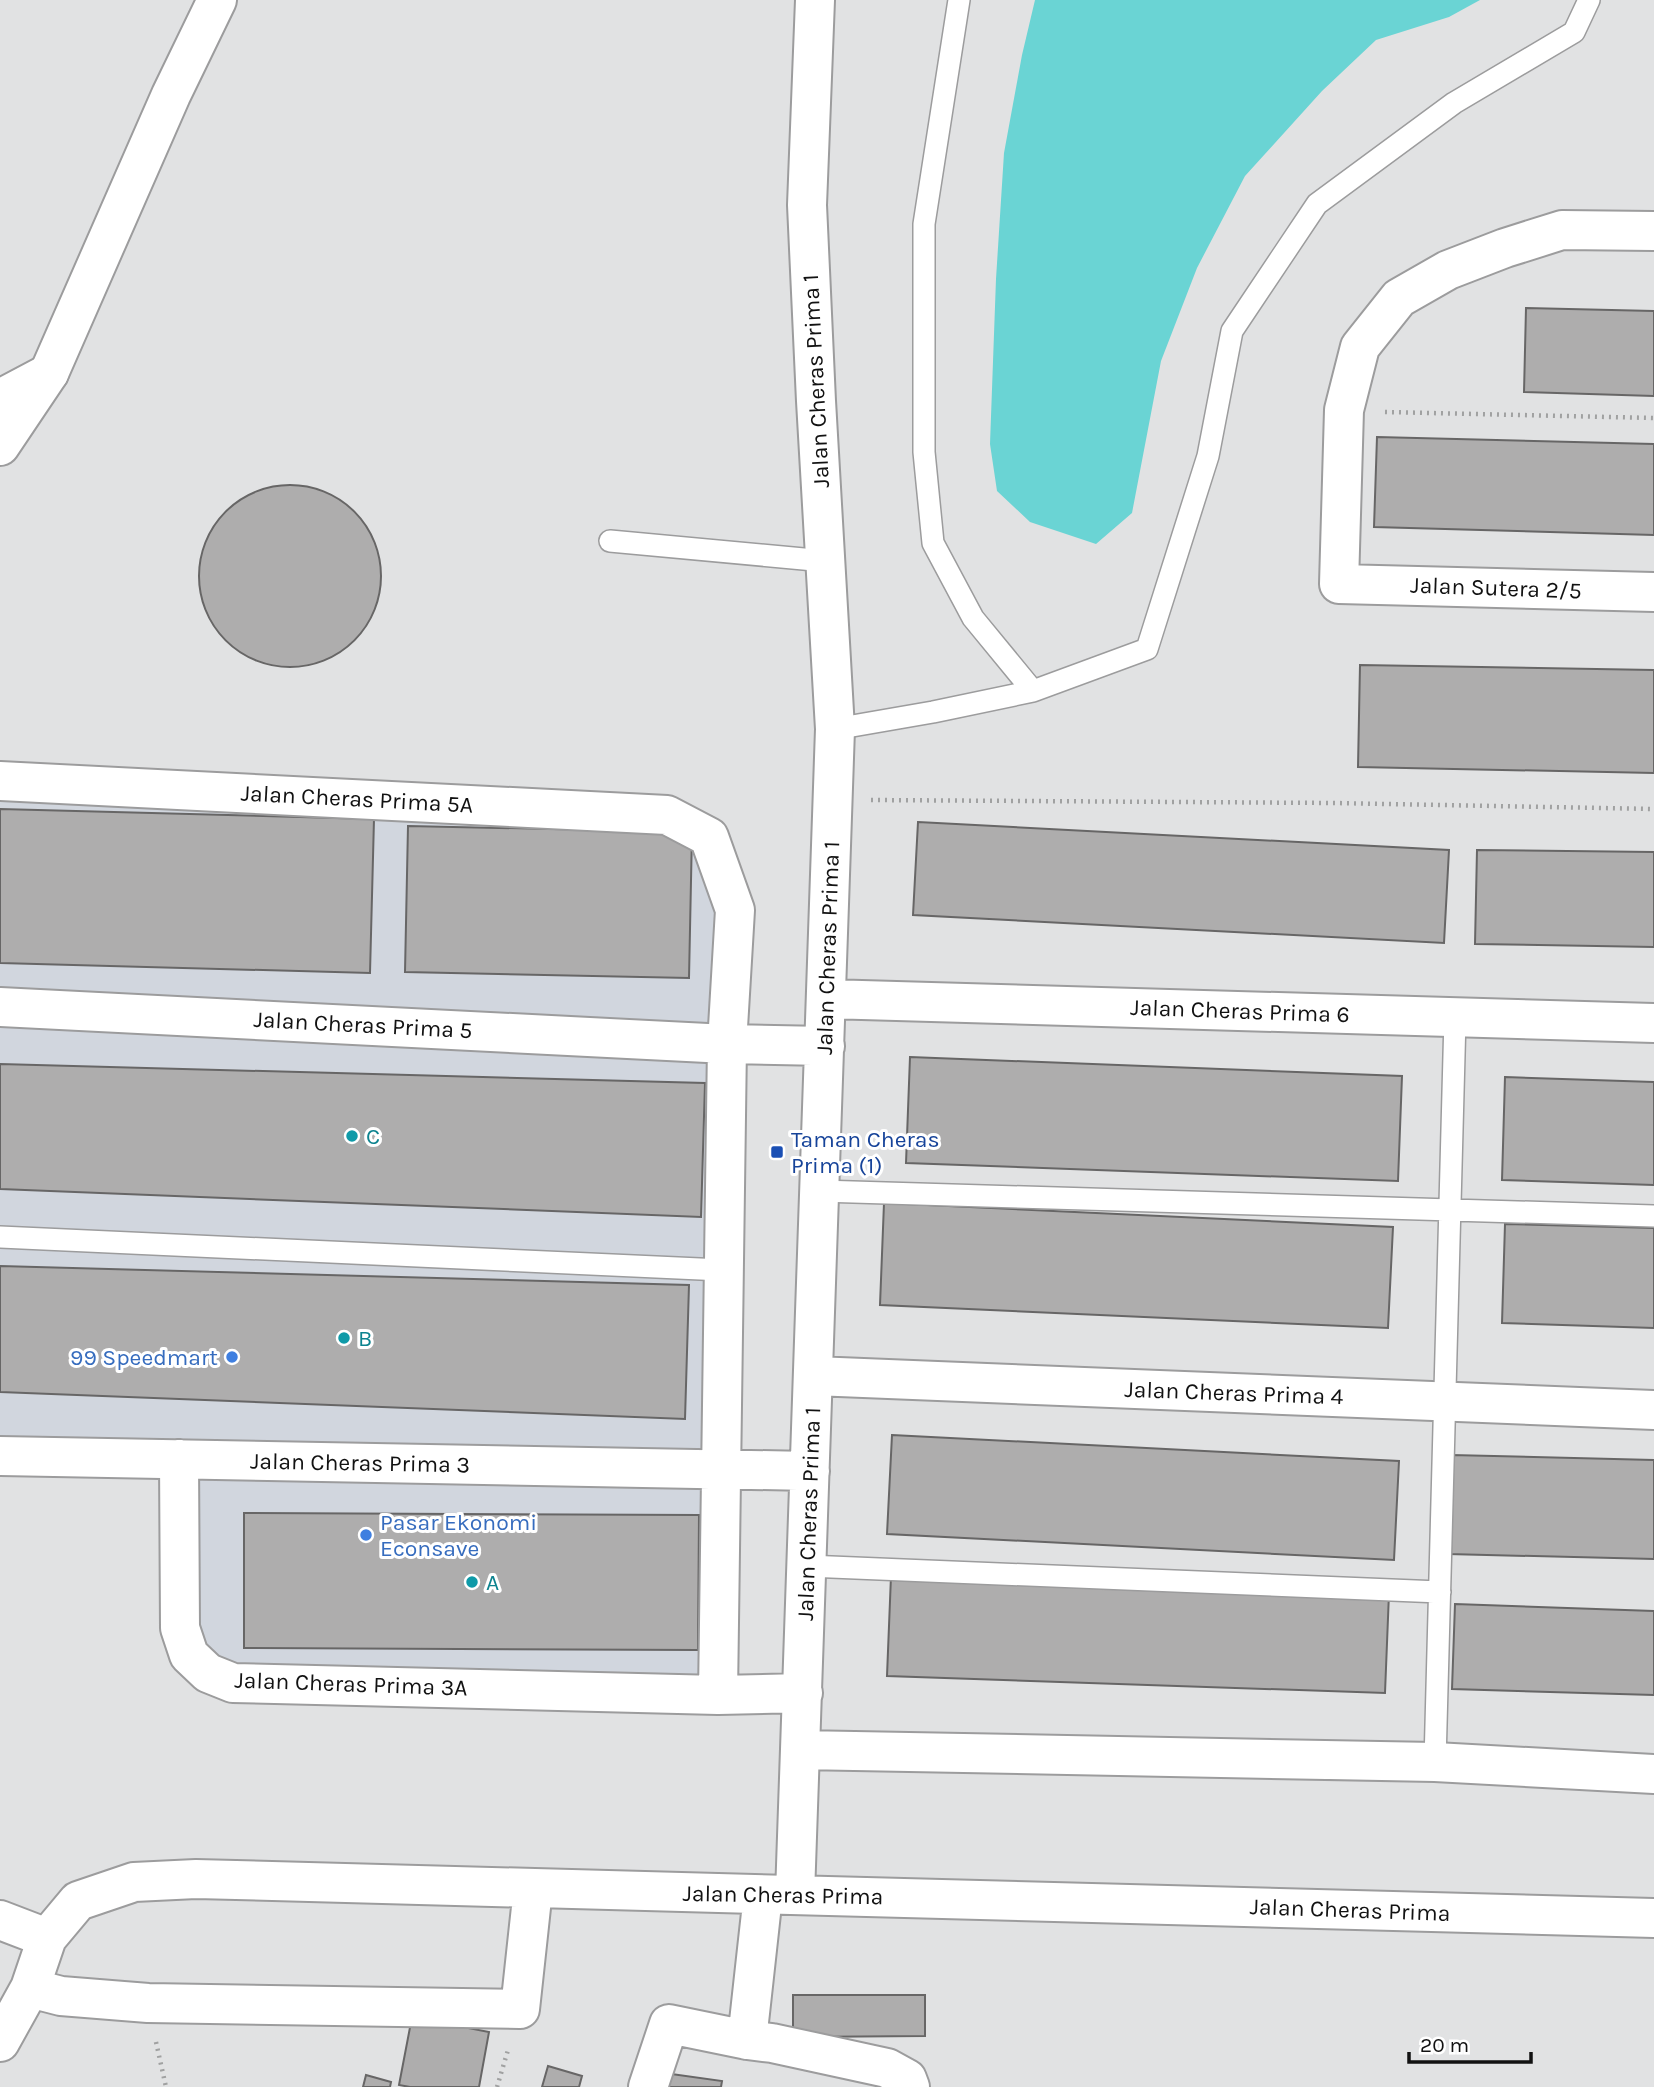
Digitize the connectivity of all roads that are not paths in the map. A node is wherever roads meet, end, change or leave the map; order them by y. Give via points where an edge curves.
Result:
1 (217, 0) edge
2 (815, 0) edge
3 (959, 0) edge
4 (1589, 0) edge
5 (1654, 231) edge
6 (49, 373) junction
7 (0, 399) edge
8 (0, 446) edge
9 (610, 541) dead end
10 (825, 561) junction
11 (1654, 592) edge
12 (1033, 691) junction
13 (835, 729) junction
14 (0, 781) edge
15 (827, 999) junction
16 (0, 1007) edge
17 (1455, 1018) junction
18 (1654, 1023) edge
19 (727, 1044) junction
20 (825, 1046) junction
21 (820, 1191) junction
22 (1450, 1210) junction
23 (1654, 1216) edge
24 (0, 1237) edge
25 (722, 1270) junction
26 (814, 1376) junction
27 (1445, 1402) junction
28 (1654, 1410) edge
29 (0, 1456) edge
30 (179, 1459) junction
31 (720, 1469) junction
32 (810, 1471) junction
33 (807, 1566) junction
34 (1440, 1592) junction
35 (803, 1693) junction
36 (718, 1695) junction
37 (800, 1750) junction
38 (1436, 1762) junction
39 (1654, 1774) edge
40 (533, 1889) junction
41 (779, 1895) junction
42 (1654, 1918) edge
43 (0, 1920) edge
44 (47, 1938) junction
45 (12, 2007) edge
46 (749, 2028) junction
47 (648, 2087) edge
48 (910, 2087) edge

1 - 6 street
2 - 10 street, Jalan Cheras Prima 1 via 807,205
3 - 12 lane via 924,224 924,452 933,543 973,618
4 - 12 lane via 1574,32 1454,103 1317,204 1232,331 1208,456 1147,649
5 - 11 street, Jalan Sutera 2/5 via 1562,230 1448,270 1399,298 1360,347 1344,410 1339,583
6 - 7 street
6 - 8 street
9 - 10 lane
10 - 13 street, Jalan Cheras Prima 1
12 - 13 lane
13 - 15 street, Jalan Cheras Prima 1
14 - 19 street, Jalan Cheras Prima 5A via 667,815 709,837 734,910
15 - 17 street, Jalan Cheras Prima 6
15 - 20 street, Jalan Cheras Prima 1
16 - 19 street, Jalan Cheras Prima 5
17 - 18 street, Jalan Cheras Prima 6
17 - 22 lane
19 - 20 street, Jalan Cheras Prima 5
19 - 25 street
20 - 21 street, Jalan Cheras Prima 1
21 - 22 lane
21 - 26 street, Jalan Cheras Prima 1
22 - 23 lane
22 - 27 lane
24 - 25 lane
25 - 31 street
26 - 27 street, Jalan Cheras Prima 4
26 - 32 street, Jalan Cheras Prima 1
27 - 28 street, Jalan Cheras Prima 4
27 - 34 lane
29 - 30 street, Jalan Cheras Prima 3
30 - 31 street, Jalan Cheras Prima 3
30 - 36 street, Jalan Cheras Prima 3A via 180,1628 189,1655 208,1673 233,1683
31 - 32 street, Jalan Cheras Prima 3
31 - 36 street
32 - 33 street, Jalan Cheras Prima 1
33 - 34 lane
33 - 35 street, Jalan Cheras Prima 1
34 - 38 lane
35 - 36 street, Jalan Cheras Prima 3A
35 - 37 street, Jalan Cheras Prima 1
37 - 38 street
37 - 41 street, Jalan Cheras Prima 1
38 - 39 street
40 - 41 street, Jalan Cheras Prima
40 - 44 street, Jalan Cheras Prima via 134,1882 78,1900
40 - 45 street via 520,2009 148,2003 61,1997
41 - 42 street, Jalan Cheras Prima
41 - 46 street, Jalan Cheras Prima 1 via 760,1934
43 - 44 street
44 - 45 street, Jalan Cheras Prima
46 - 47 street via 669,2024
46 - 48 street via 772,2043 887,2068 907,2079

